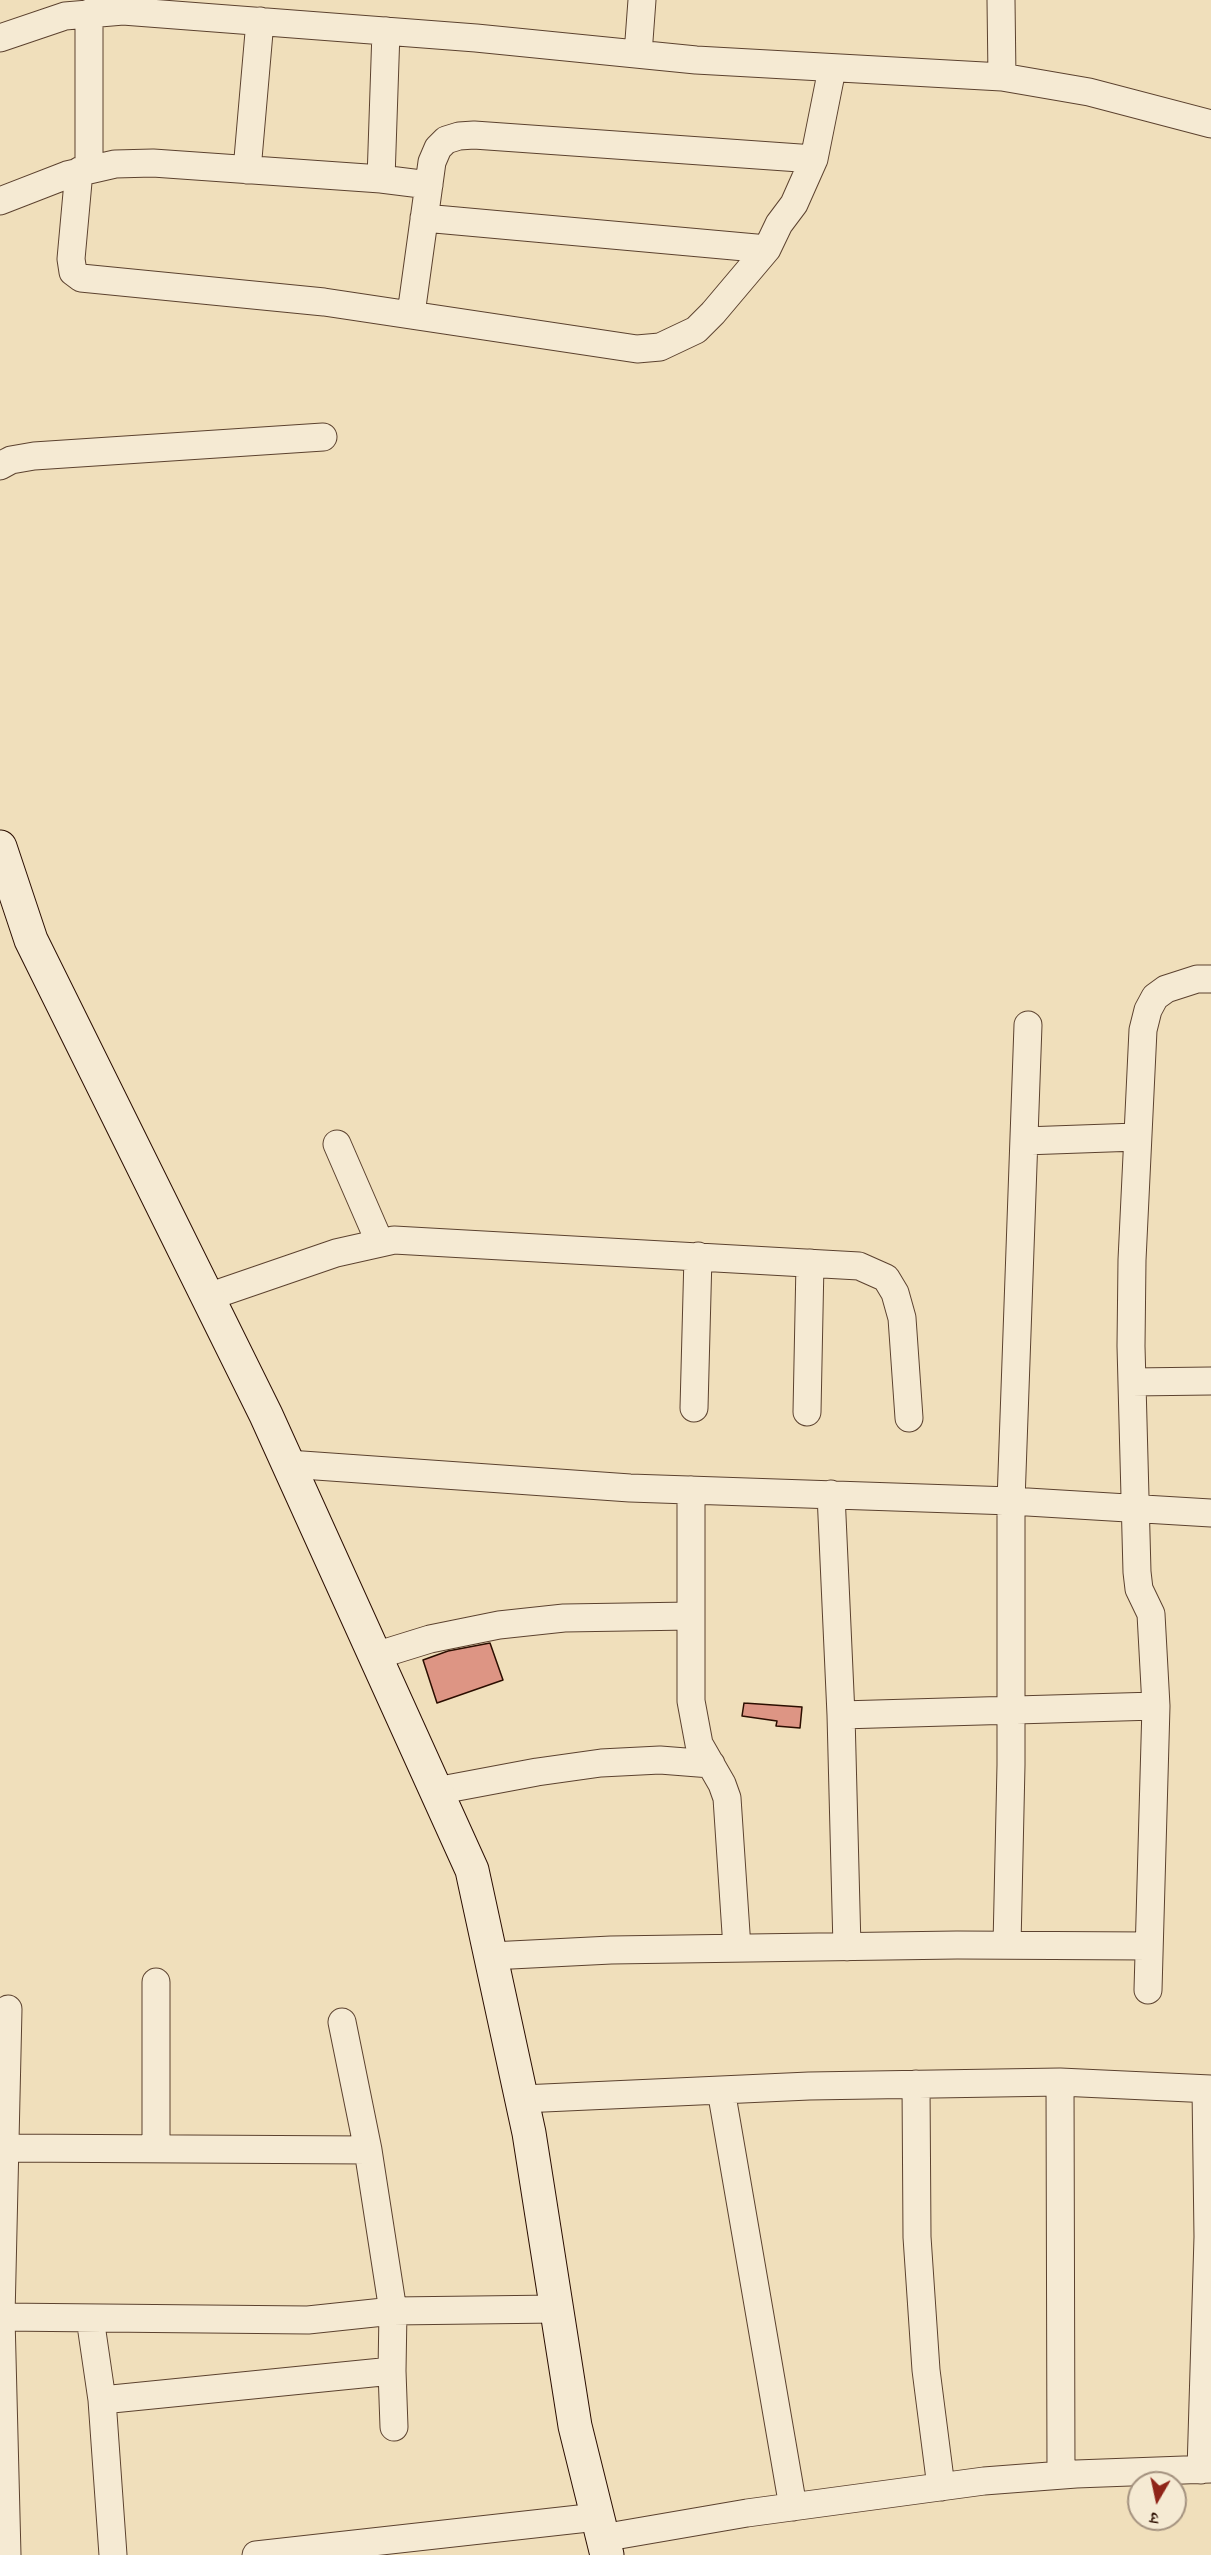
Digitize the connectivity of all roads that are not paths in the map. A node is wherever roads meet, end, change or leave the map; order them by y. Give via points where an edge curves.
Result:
1 (642, 0) edge
2 (1001, 0) edge
3 (89, 13) junction
4 (260, 21) junction
5 (386, 31) junction
6 (0, 38) edge
7 (638, 54) junction
8 (832, 69) junction
9 (1002, 77) junction
10 (1211, 124) edge
11 (814, 159) junction
12 (84, 170) junction
13 (247, 170) junction
14 (381, 179) junction
15 (429, 185) junction
16 (0, 201) edge
17 (424, 218) junction
18 (767, 249) junction
19 (411, 314) junction
20 (323, 437) dead end
21 (0, 466) edge
22 (0, 847) edge
23 (1211, 979) edge
24 (1028, 1025) dead end
25 (1137, 1137) junction
26 (1024, 1141) junction
27 (338, 1144) dead end
28 (380, 1242) junction
29 (698, 1256) junction
30 (810, 1263) junction
31 (208, 1297) junction
32 (1211, 1381) edge
33 (1132, 1382) junction
34 (694, 1408) dead end
35 (807, 1412) dead end
36 (909, 1418) dead end
37 (288, 1464) junction
38 (691, 1490) junction
39 (831, 1494) junction
40 (1011, 1501) junction
41 (1134, 1509) junction
42 (1211, 1513) edge
43 (691, 1616) junction
44 (375, 1656) junction
45 (1156, 1706) junction
46 (1010, 1710) junction
47 (841, 1715) junction
48 (711, 1764) junction
49 (436, 1791) junction
50 (1007, 1945) junction
51 (1149, 1946) junction
52 (847, 1947) junction
53 (737, 1948) junction
54 (490, 1956) junction
55 (156, 1982) dead end
56 (1148, 1990) dead end
57 (8, 2009) dead end
58 (342, 2022) dead end
59 (1060, 2082) junction
60 (916, 2084) junction
61 (1208, 2089) edge
62 (721, 2090) junction
63 (522, 2099) junction
64 (6, 2148) junction
65 (156, 2149) junction
66 (368, 2150) junction
67 (1209, 2237) edge
68 (557, 2309) junction
69 (393, 2311) junction
70 (0, 2318) edge
71 (90, 2318) junction
72 (392, 2371) junction
73 (1207, 2397) edge
74 (102, 2400) junction
75 (394, 2427) dead end
76 (1206, 2470) edge
77 (1061, 2475) junction
78 (940, 2487) junction
79 (793, 2507) junction
80 (602, 2537) edge
81 (7, 2555) edge
82 (113, 2555) edge
83 (256, 2555) edge

1 - 7 street
2 - 9 street
3 - 4 street via 123,11
3 - 6 street via 65,16
3 - 12 street
4 - 5 street
4 - 13 street
5 - 7 street
5 - 14 street
7 - 8 street
8 - 9 street
8 - 11 street
9 - 10 street via 1089,92
11 - 15 street via 459,136 438,148
11 - 18 street via 794,204
12 - 13 street via 153,163
12 - 16 street
12 - 19 street via 71,258 73,272 81,278
13 - 14 street
14 - 15 street
15 - 17 street
17 - 18 street
17 - 19 street
18 - 19 street via 696,330 660,347 637,349
20 - 21 street via 34,456
22 - 31 street via 31,940
23 - 25 street via 1197,979 1166,989 1155,997 1148,1010 1143,1029
24 - 26 street
25 - 26 street
25 - 33 street
26 - 40 street
27 - 28 street
28 - 29 street via 448,1241
28 - 31 street
29 - 30 street
29 - 34 street
30 - 35 street
30 - 36 street via 859,1266 886,1278 902,1318
31 - 37 street
32 - 33 street
33 - 41 street
37 - 38 street
37 - 44 street
38 - 39 street
38 - 43 street
39 - 40 street
39 - 47 street
40 - 41 street
40 - 46 street
41 - 42 street
41 - 45 street via 1139,1589 1151,1614 1154,1633
43 - 44 street via 564,1618 499,1625 430,1639
43 - 48 street via 692,1710 699,1744
44 - 49 street
45 - 46 street
45 - 51 street
46 - 47 street
46 - 50 street
47 - 52 street
48 - 49 street via 660,1760 601,1763
48 - 53 street via 727,1798
49 - 54 street via 472,1870
50 - 51 street
50 - 52 street
51 - 56 street
52 - 53 street
53 - 54 street
54 - 63 street
55 - 65 street
57 - 64 street
58 - 66 street
59 - 60 street
59 - 61 street
59 - 77 street
60 - 62 street
60 - 78 street via 918,2248 926,2370
61 - 67 street
62 - 63 street
62 - 79 street
63 - 68 street
64 - 65 street
64 - 70 street
65 - 66 street
66 - 69 street
67 - 73 street
68 - 69 street
68 - 80 street via 575,2426
69 - 71 street via 308,2320
69 - 72 street
70 - 71 street
70 - 81 street
71 - 74 street
72 - 74 street
72 - 75 street
73 - 76 street
74 - 82 street
76 - 77 street
77 - 78 street
78 - 79 street
79 - 80 street
80 - 83 street

